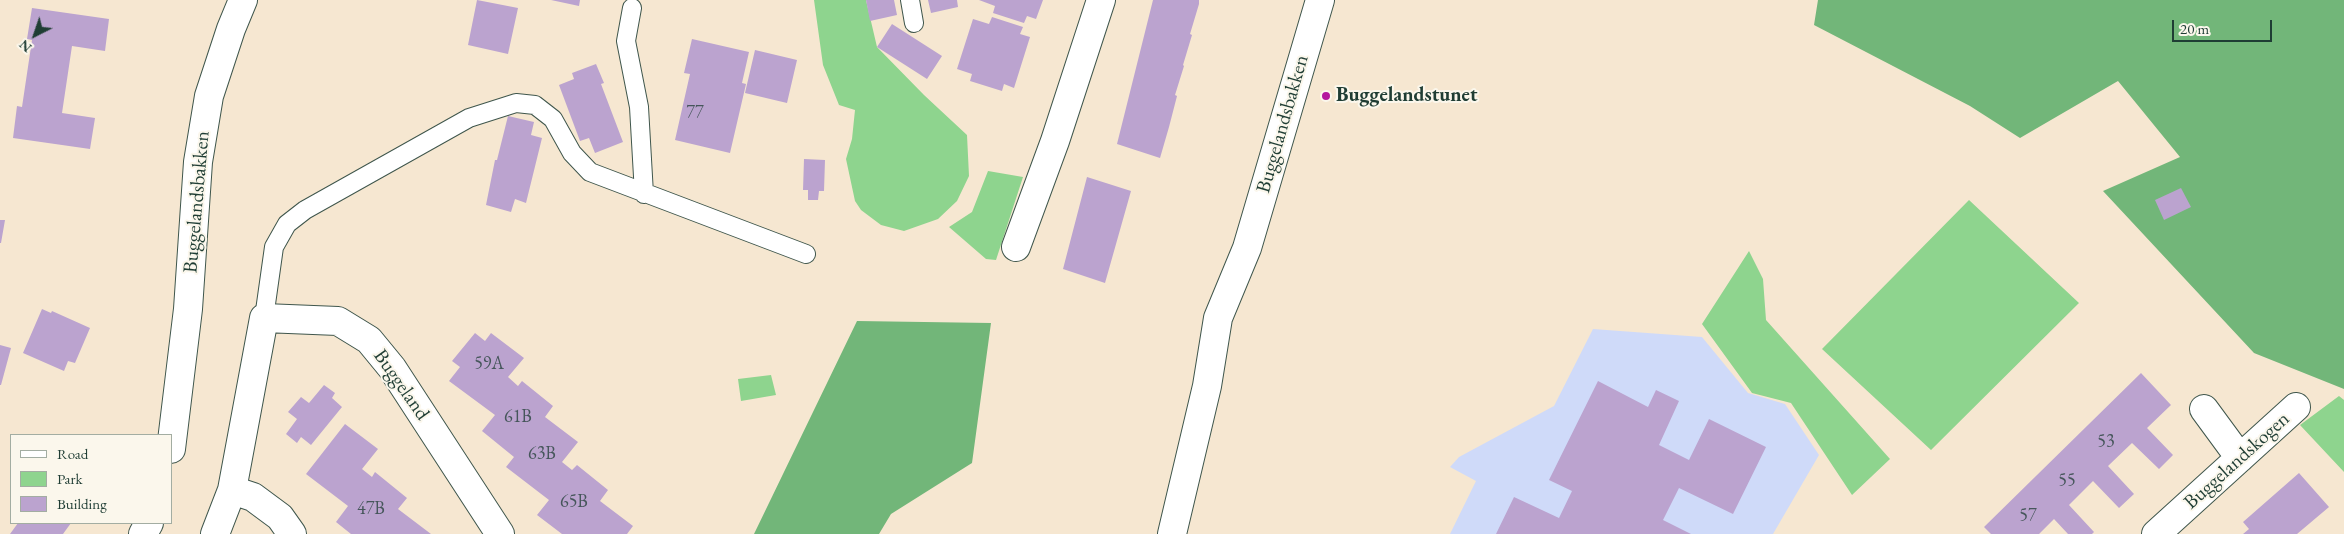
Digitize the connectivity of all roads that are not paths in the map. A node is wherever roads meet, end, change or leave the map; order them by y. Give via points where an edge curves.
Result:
1 (243, 0) edge
2 (910, 0) edge
3 (1101, 0) edge
4 (1320, 0) edge
5 (632, 8) dead end
6 (914, 23) dead end
7 (644, 194) junction
8 (1016, 247) dead end
9 (806, 254) dead end
10 (264, 318) junction
11 (2296, 407) dead end
12 (2204, 409) dead end
13 (176, 410) junction
14 (166, 434) edge
15 (172, 441) edge
16 (2240, 458) junction
17 (232, 490) junction
18 (215, 534) edge
19 (292, 534) edge
20 (500, 534) edge
21 (1172, 534) edge
22 (2156, 534) edge

1 - 13 street, Buggelandsbakken via 209,96 198,162 188,308
2 - 6 lane
3 - 8 street
4 - 21 street, Buggelandsbakken via 1247,248 1237,322 1206,386
5 - 7 lane via 626,41 639,107
7 - 9 lane
7 - 10 lane via 590,172 572,153 553,119 535,105 516,103 469,118 305,210 287,224 274,247
10 - 17 street
10 - 20 street, Buggeland via 338,321 369,340 392,368
11 - 16 street, Buggelandskogen
12 - 16 street
13 - 14 street, Buggelandsbakken
13 - 15 street, Buggelandsbakken
16 - 22 street, Buggelandskogen
17 - 18 street
17 - 19 street via 254,497 280,517

